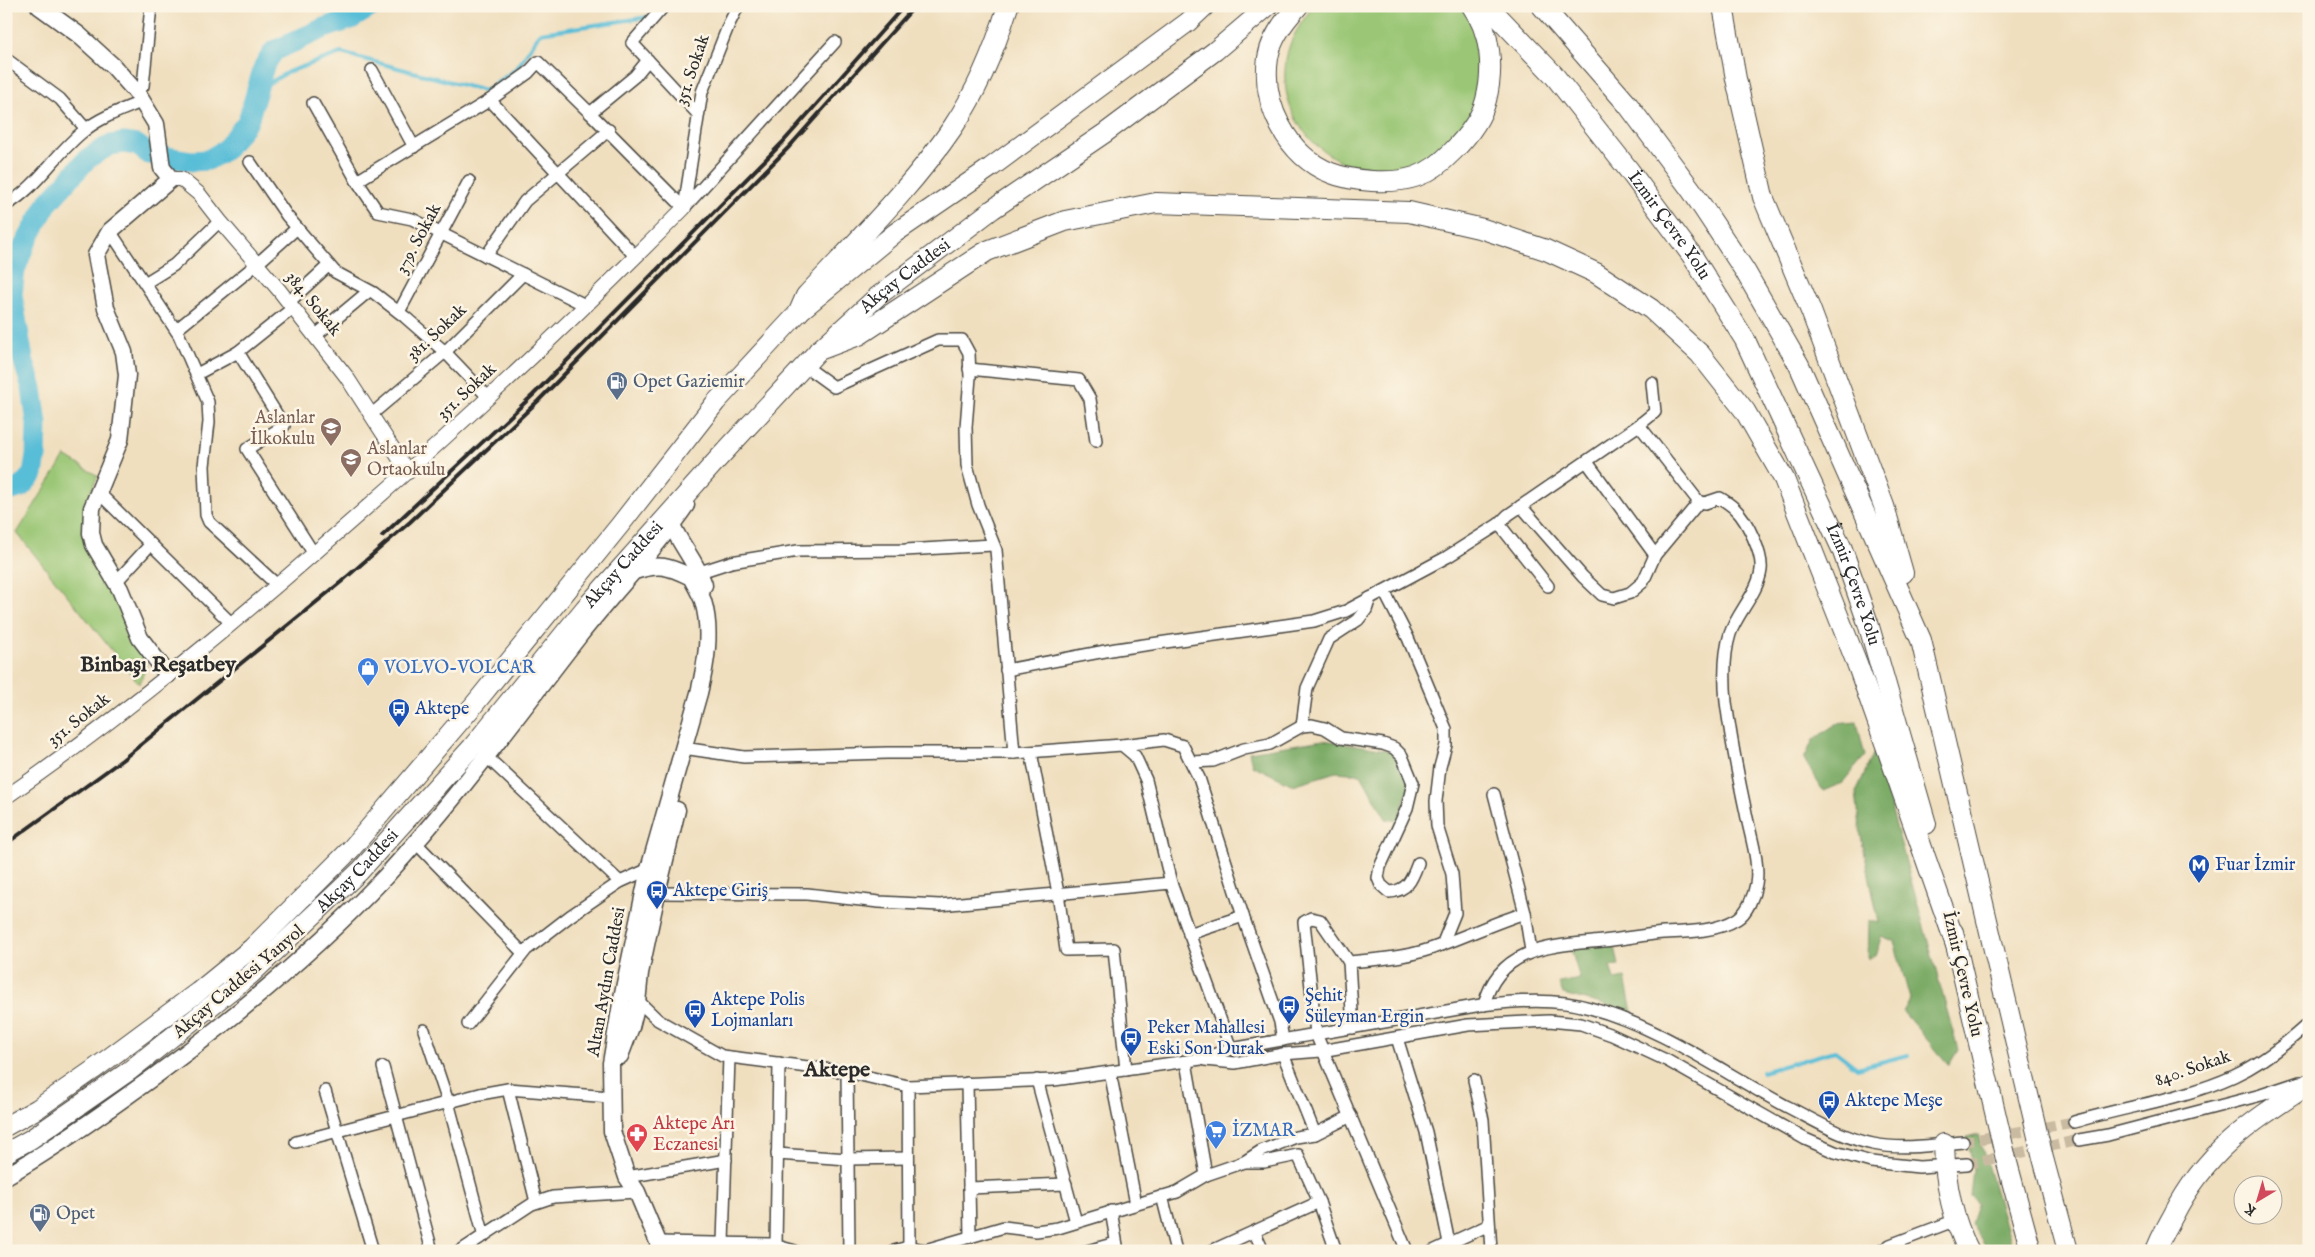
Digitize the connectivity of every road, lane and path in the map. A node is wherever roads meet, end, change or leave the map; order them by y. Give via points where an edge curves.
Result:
1 (39, 6) edge
2 (151, 6) edge
3 (664, 6) edge
4 (738, 6) edge
5 (1008, 6) edge
6 (1205, 6) edge
7 (1268, 6) edge
8 (1298, 6) edge
9 (1472, 6) edge
10 (1488, 6) edge
11 (1542, 6) edge
12 (1723, 6) edge
13 (835, 42) dead end
14 (6, 59) edge
15 (648, 60) junction
16 (372, 70) dead end
17 (139, 97) junction
18 (490, 100) junction
19 (313, 103) dead end
20 (590, 113) junction
21 (697, 113) junction
22 (86, 129) junction
23 (609, 130) junction
24 (414, 147) junction
25 (250, 162) dead end
26 (557, 172) junction
27 (167, 173) junction
28 (357, 181) junction
29 (469, 181) dead end
30 (6, 205) edge
31 (684, 208) junction
32 (220, 222) junction
33 (297, 228) junction
34 (110, 231) junction
35 (441, 233) junction
36 (486, 256) junction
37 (636, 257) junction
38 (257, 264) junction
39 (329, 265) junction
40 (523, 274) junction
41 (145, 283) junction
42 (369, 291) junction
43 (291, 305) junction
44 (587, 306) junction
45 (399, 312) junction
46 (799, 312) junction
47 (176, 330) junction
48 (315, 336) junction
49 (819, 350) junction
50 (238, 352) junction
51 (444, 352) junction
52 (805, 366) junction
53 (969, 369) junction
54 (198, 374) junction
55 (1652, 383) dead end
56 (489, 398) junction
57 (372, 414) junction
58 (1639, 425) junction
59 (1096, 441) dead end
60 (716, 460) junction
61 (1587, 462) junction
62 (408, 472) junction
63 (99, 493) junction
64 (1699, 502) junction
65 (1521, 506) junction
66 (1499, 524) junction
67 (672, 525) junction
68 (151, 544) junction
69 (993, 544) junction
70 (314, 554) junction
71 (1655, 555) junction
72 (635, 571) junction
73 (700, 572) junction
74 (116, 582) junction
75 (277, 585) junction
76 (1548, 586) dead end
77 (1384, 591) junction
78 (1370, 598) junction
79 (232, 624) junction
80 (1921, 640) junction
81 (1006, 670) junction
82 (168, 675) junction
83 (1302, 726) junction
84 (1122, 745) junction
85 (689, 748) junction
86 (1031, 752) junction
87 (1014, 753) junction
88 (487, 757) junction
89 (1192, 762) junction
90 (1494, 794) dead end
91 (6, 797) edge
92 (415, 842) junction
93 (1418, 863) dead end
94 (649, 869) junction
95 (620, 882) junction
96 (1171, 883) junction
97 (657, 893) junction
98 (1058, 893) junction
99 (1525, 913) junction
100 (1243, 916) junction
101 (1189, 934) junction
102 (1442, 945) junction
103 (1956, 945) junction
104 (1531, 951) junction
105 (523, 953) junction
106 (1350, 962) junction
107 (630, 995) junction
108 (1484, 1004) junction
109 (626, 1020) junction
110 (658, 1020) junction
111 (2309, 1023) edge
112 (468, 1024) dead end
113 (1353, 1028) junction
114 (424, 1030) dead end
115 (1316, 1034) junction
116 (2295, 1036) junction
117 (2309, 1037) edge
118 (1397, 1038) junction
119 (1283, 1040) junction
120 (1231, 1049) junction
121 (1322, 1051) junction
122 (1283, 1054) junction
123 (729, 1056) junction
124 (1201, 1060) junction
125 (1186, 1062) junction
126 (779, 1063) junction
127 (383, 1067) dead end
128 (1126, 1070) junction
129 (847, 1072) junction
130 (1110, 1072) junction
131 (1038, 1080) junction
132 (1474, 1080) dead end
133 (2309, 1080) edge
134 (967, 1084) junction
135 (2309, 1084) edge
136 (908, 1086) junction
137 (508, 1089) junction
138 (325, 1091) dead end
139 (610, 1097) junction
140 (448, 1102) junction
141 (396, 1115) junction
142 (1351, 1116) junction
143 (2074, 1122) tunnel mouth
144 (6, 1126) edge
145 (336, 1133) junction
146 (1315, 1134) junction
147 (2079, 1140) tunnel mouth
148 (296, 1142) dead end
149 (1954, 1143) joint
150 (6, 1153) edge
151 (777, 1154) junction
152 (908, 1158) junction
153 (848, 1159) junction
154 (726, 1160) junction
155 (1244, 1162) junction
156 (1968, 1164) tunnel mouth
157 (1945, 1166) junction
158 (1206, 1175) junction
159 (6, 1176) edge
160 (627, 1176) junction
161 (1066, 1184) junction
162 (969, 1188) junction
163 (637, 1192) junction
164 (1162, 1196) junction
165 (536, 1202) junction
166 (1319, 1202) junction
167 (1136, 1204) junction
168 (1111, 1211) junction
169 (1956, 1220) junction
170 (1076, 1222) junction
171 (1489, 1225) junction
172 (1255, 1233) junction
173 (484, 1236) junction
174 (970, 1237) junction
175 (723, 1243) junction
176 (1450, 1243) junction
177 (776, 1245) junction
178 (1117, 1247) edge
179 (1229, 1247) edge
180 (658, 1248) edge
181 (909, 1249) edge
182 (1887, 1249) edge
183 (373, 1251) edge
184 (432, 1251) edge
185 (460, 1251) edge
186 (795, 1251) edge
187 (849, 1251) edge
188 (894, 1251) edge
189 (1087, 1251) edge
190 (1176, 1251) edge
191 (1211, 1251) edge
192 (1263, 1251) edge
193 (1336, 1251) edge
194 (1407, 1251) edge
195 (1433, 1251) edge
196 (1491, 1251) edge
197 (1970, 1251) edge
198 (2031, 1251) edge
199 (2068, 1251) edge
200 (2156, 1251) edge

1 - 17 main road via 79,35 113,66
2 - 17 street via 143,86
3 - 15 street via 632,43
4 - 21 street, 351. Sokak via 702,92
5 - 46 highway via 986,68 954,126 896,197 806,296
6 - 46 highway, Akçay Caddesi via 1188,22 1014,150 895,234
7 - 49 highway, Akçay Caddesi via 1105,133 993,209 886,290
8 - 9 highway via 1276,36 1268,57 1269,96 1275,115 1295,148 1330,173 1389,182 1407,180 1442,162 1467,137 1484,108 1490,85 1490,55 1480,18
10 - 103 highway, İzmir Çevre Yolu via 1553,74 1628,169 1691,254 1745,340 1842,549 1868,623 1916,784
11 - 80 highway via 1628,105 1692,191 1745,271 1798,365
12 - 80 highway via 1763,197 1811,311 1884,506
13 - 31 street
14 - 22 street via 60,99
15 - 20 street via 635,76
15 - 21 street
16 - 24 street
17 - 22 street
17 - 27 main road via 156,124
18 - 20 street via 538,62
18 - 24 street
18 - 26 street
19 - 28 street
20 - 23 street
21 - 31 street, 351. Sokak
22 - 30 street via 25,192
23 - 26 street
23 - 31 street
24 - 28 street
25 - 33 street
26 - 36 street via 525,201
26 - 37 street
27 - 32 street, 384. Sokak via 181,179 199,194
27 - 34 main road
28 - 35 street via 378,212 412,219
29 - 35 street, 379. Sokak
31 - 37 street, 351. Sokak
32 - 38 street, 384. Sokak
32 - 41 street via 174,265
33 - 38 street
33 - 39 street
34 - 41 street
34 - 63 main road via 96,255 106,308 124,352 127,375 120,440
35 - 36 street
35 - 45 street, 379. Sokak
36 - 40 street
37 - 44 street, 351. Sokak
38 - 43 street, 384. Sokak
38 - 47 street
39 - 42 street via 347,281
39 - 43 street
40 - 44 street
40 - 51 street, 381. Sokak
41 - 47 street
42 - 45 street
42 - 48 street
43 - 48 street, 384. Sokak
43 - 50 street
44 - 56 street, 351. Sokak
45 - 51 street
46 - 144 highway, Akçay Caddesi via 716,402 540,623 351,849 252,948 198,992 93,1070
47 - 54 street
48 - 57 street, 384. Sokak
49 - 52 highway, Akçay Caddesi
49 - 103 highway via 860,335 987,251 1065,221 1156,203 1409,212 1483,229 1546,250 1596,273 1651,309 1700,354 1745,411 1784,480 1858,666
50 - 54 street
50 - 70 street via 284,426 247,449
51 - 56 street
51 - 57 street, 381. Sokak
52 - 53 street via 834,387 938,340 962,340 969,353
52 - 60 highway, Akçay Caddesi
53 - 59 street via 1079,380 1090,399
53 - 69 street via 967,465
54 - 75 street via 208,402 204,466 206,515 209,522
55 - 58 street via 1655,412
56 - 62 street, 351. Sokak
57 - 62 street, 384. Sokak
58 - 61 street
58 - 64 street
60 - 67 main road
60 - 150 highway, Akçay Caddesi via 585,608 472,747 360,871 242,981 129,1071
61 - 65 street
61 - 71 street
62 - 70 street, 351. Sokak
63 - 68 street
63 - 74 main road via 92,508 91,533 94,545
64 - 71 street
64 - 104 street via 1720,498 1736,509 1757,544 1761,570 1737,617 1725,655 1724,688 1756,860 1756,883 1751,900 1738,919 1726,924 1684,933
65 - 66 street
65 - 71 street via 1602,595 1614,598 1630,593 1643,582
66 - 76 street
66 - 77 street
67 - 72 main road, Akçay Caddesi Yanyol
67 - 73 main road, Altan Aydın Caddesi via 679,543
68 - 74 street
68 - 79 street
69 - 73 street via 905,550 798,551 731,562
69 - 81 street
70 - 75 street, 351. Sokak
72 - 85 main road, Altan Aydın Caddesi via 654,565 677,570 691,577 703,602 707,634 705,667
72 - 88 main road, Akçay Caddesi Yanyol via 580,634
73 - 85 main road, Altan Aydın Caddesi via 714,621 716,666
74 - 82 main road via 140,638
75 - 79 street, 351. Sokak
77 - 78 street
77 - 102 street via 1408,638 1446,729 1436,800 1437,826 1452,874 1456,913
78 - 81 street via 1346,611 1314,621 1116,649
78 - 83 street via 1358,620 1329,639 1307,688
79 - 82 street, 351. Sokak
80 - 199 highway via 2040,1148
81 - 87 street
82 - 91 street, 351. Sokak
83 - 89 street via 1270,744 1212,761
83 - 93 street via 1318,726 1341,738 1383,744 1402,756 1413,783 1407,808 1380,867 1378,878 1381,885 1389,892 1398,892 1410,884
84 - 86 street
84 - 89 street via 1164,740 1183,746
84 - 96 street via 1135,756 1146,780
85 - 87 street via 744,757
85 - 94 main road, Altan Aydın Caddesi
85 - 97 main road, Altan Aydın Caddesi
86 - 87 street
86 - 98 street
88 - 92 main road, Akçay Caddesi Yanyol
88 - 95 street
89 - 100 street via 1200,778
90 - 99 street
92 - 105 street
92 - 159 main road, Akçay Caddesi Yanyol via 347,914 227,1022 96,1119
94 - 95 street
94 - 107 main road, Altan Aydın Caddesi
95 - 105 street
96 - 98 street
96 - 101 street
97 - 98 street via 807,894 940,905
97 - 107 main road, Altan Aydın Caddesi via 640,973
98 - 128 street via 1066,950 1114,949
99 - 102 street via 1494,922
99 - 104 street
100 - 101 street
100 - 119 street via 1280,1022
101 - 120 street
102 - 106 street via 1402,957
103 - 198 highway, İzmir Çevre Yolu
104 - 108 street via 1511,962 1496,977
105 - 112 street
106 - 113 street
106 - 115 street via 1320,920 1311,918 1304,922
107 - 109 main road, Altan Aydın Caddesi
107 - 110 street
108 - 113 street
108 - 149 street via 1519,1002 1589,1007 1663,1036 1779,1102 1853,1139 1904,1148
109 - 110 street
109 - 139 main road, Altan Aydın Caddesi via 611,1079
110 - 123 street via 722,1056
111 - 116 street, 840. Sokak
113 - 115 street
114 - 140 street
115 - 119 street
115 - 121 street
116 - 117 street
116 - 143 street, 840. Sokak via 2267,1058 2233,1076 2196,1090
118 - 121 street
118 - 157 street via 1468,1025 1549,1021 1581,1024 1612,1034 1668,1061 1805,1140 1835,1152 1871,1162
118 - 176 street via 1426,1132
119 - 120 street
120 - 124 street
121 - 122 street
121 - 142 street
122 - 124 street via 1235,1063
122 - 146 street
123 - 126 street
123 - 154 street
124 - 125 street
125 - 128 street
125 - 158 street
126 - 129 street
126 - 151 street
127 - 141 street
128 - 130 street
129 - 136 street
129 - 153 street
130 - 131 street
130 - 167 street
131 - 134 street
131 - 161 street
132 - 171 street via 1483,1120
133 - 147 street
134 - 136 street
134 - 162 street
135 - 200 highway via 2252,1121 2218,1151 2194,1180
136 - 152 street
137 - 139 street
137 - 140 street
137 - 165 street
138 - 145 street
139 - 160 main road, Altan Aydın Caddesi via 612,1132
140 - 141 street
140 - 173 street
141 - 145 street
141 - 184 street
142 - 146 street
142 - 194 street
145 - 148 street
145 - 183 street
146 - 155 street via 1260,1150
149 - 157 highway
151 - 153 street
151 - 177 street
152 - 153 street
152 - 181 street
153 - 187 street
154 - 160 street
154 - 175 street
155 - 158 street
155 - 166 street via 1264,1162 1298,1155
156 - 157 street
157 - 169 highway via 1948,1194
158 - 164 street via 1177,1192
160 - 163 main road, Altan Aydın Caddesi
161 - 162 street
161 - 170 street
162 - 174 street
163 - 165 street via 553,1197
163 - 180 main road, Altan Aydın Caddesi
164 - 167 street
164 - 190 street
165 - 173 street
166 - 172 street
166 - 193 street
167 - 168 street
168 - 170 street
168 - 178 street
169 - 182 street
169 - 197 highway
170 - 174 street via 1036,1231 1004,1226
171 - 176 street
171 - 196 street
172 - 179 street
172 - 192 street
173 - 185 street
174 - 181 street via 925,1250
175 - 177 street
175 - 180 street
176 - 195 street
177 - 186 street
178 - 189 street
179 - 191 street
181 - 188 street

